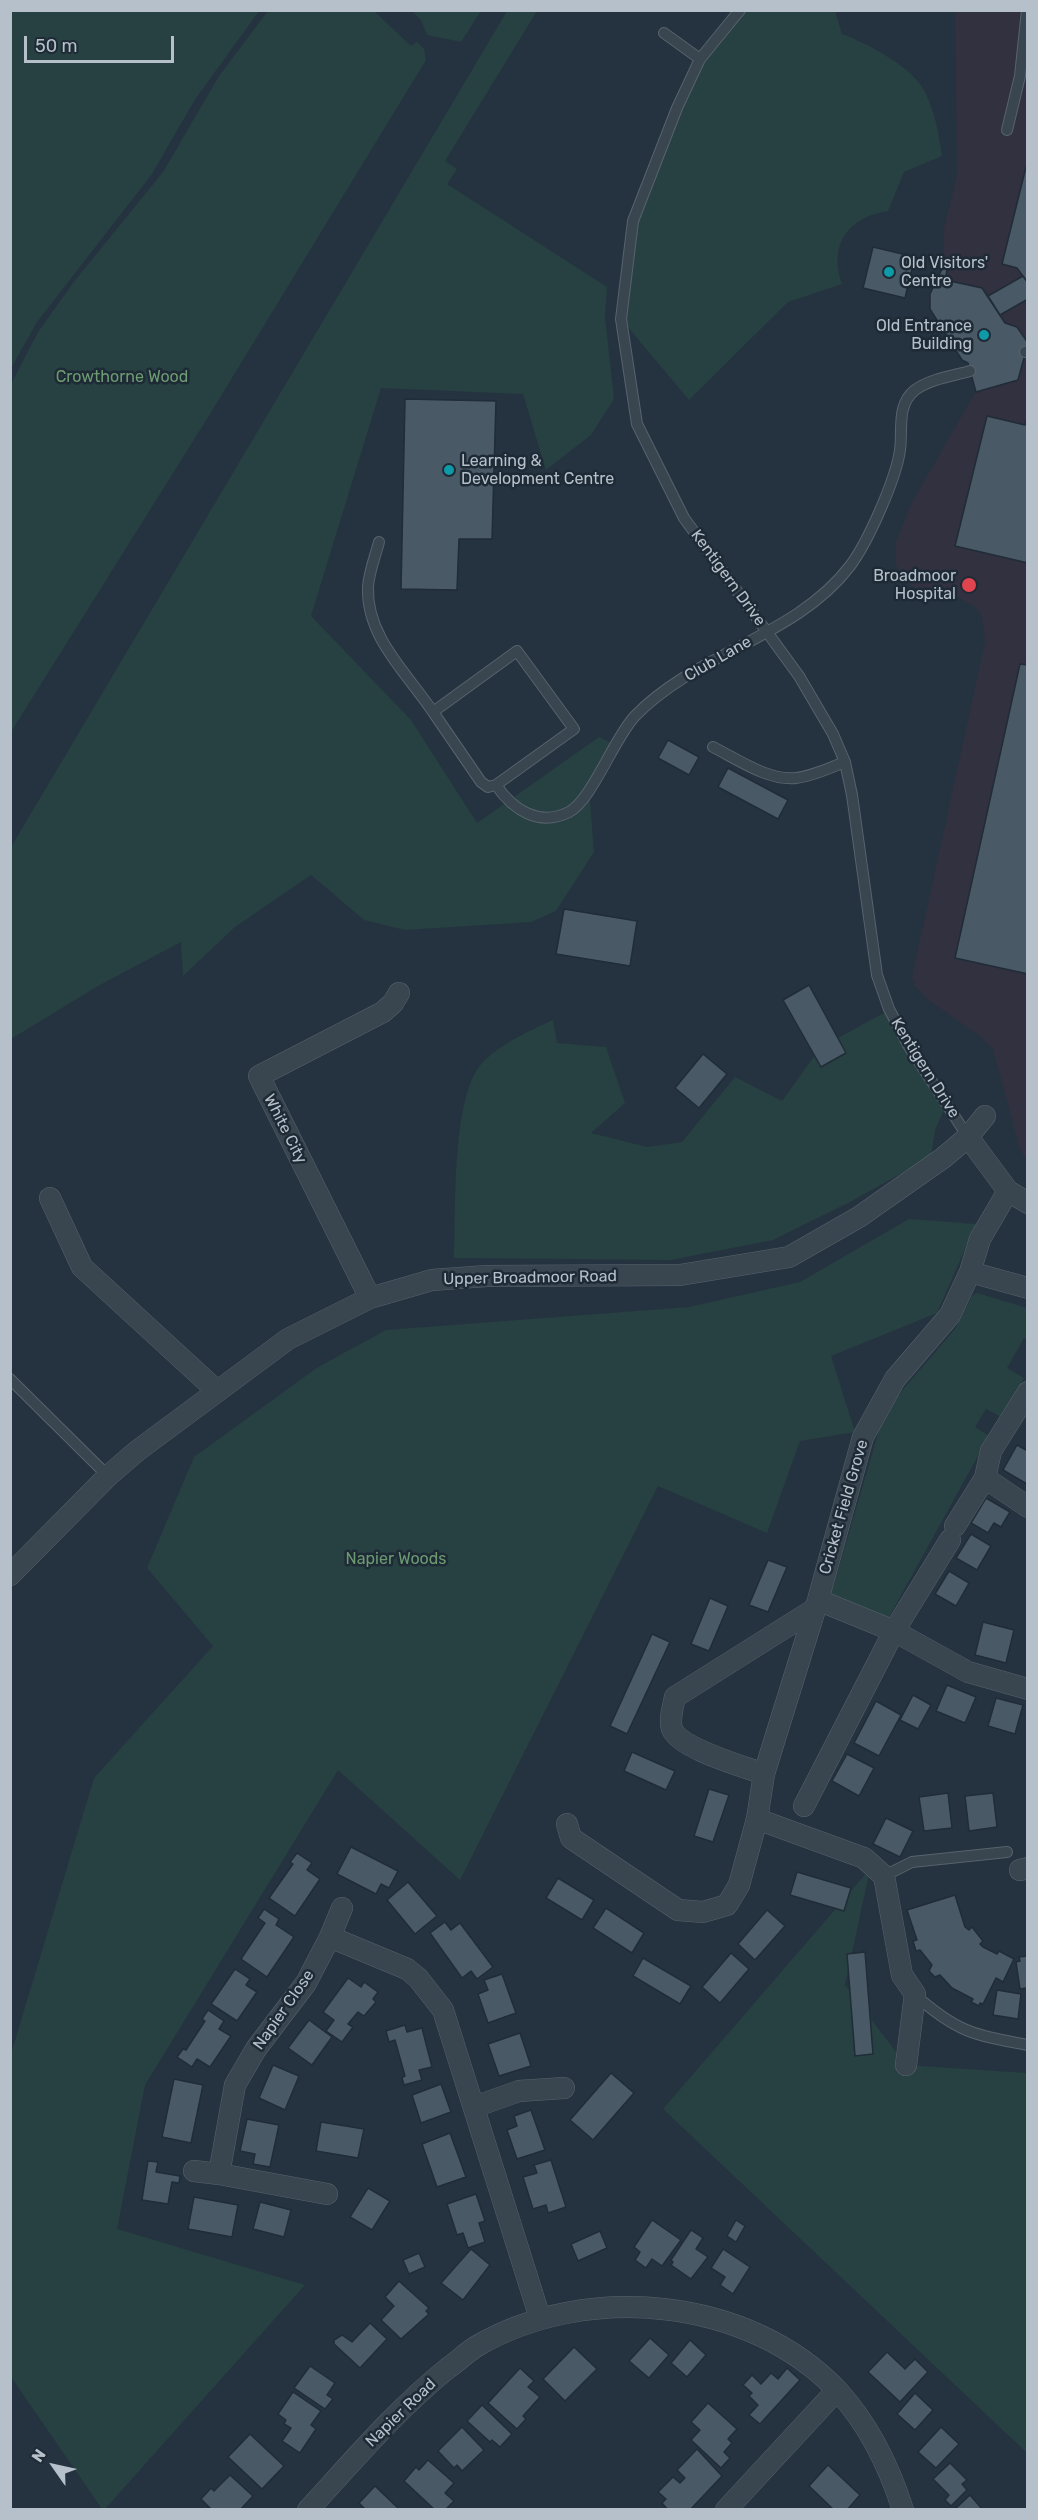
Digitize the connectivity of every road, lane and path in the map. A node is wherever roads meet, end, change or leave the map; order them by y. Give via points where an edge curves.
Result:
1 (740, 10) edge
2 (1027, 10) edge
3 (664, 33) dead end
4 (700, 59) junction
5 (1007, 130) dead end
6 (970, 371) dead end
7 (379, 543) dead end
8 (767, 632) junction
9 (433, 712) junction
10 (713, 747) dead end
11 (845, 762) junction
12 (496, 785) junction
13 (399, 993) dead end
14 (985, 1116) dead end
15 (968, 1137) junction
16 (1008, 1191) junction
17 (50, 1198) dead end
18 (1028, 1203) edge
19 (970, 1272) junction
20 (1028, 1288) edge
21 (370, 1298) junction
22 (10, 1379) edge
23 (217, 1391) junction
24 (1028, 1392) edge
25 (108, 1476) junction
26 (985, 1478) junction
27 (1028, 1507) edge
28 (10, 1575) edge
29 (815, 1605) junction
30 (894, 1631) junction
31 (1028, 1689) edge
32 (764, 1774) junction
33 (804, 1806) dead end
34 (757, 1819) junction
35 (567, 1824) dead end
36 (1007, 1852) dead end
37 (884, 1876) junction
38 (342, 1908) dead end
39 (330, 1937) junction
40 (915, 1994) junction
41 (1028, 2045) edge
42 (906, 2065) dead end
43 (564, 2088) dead end
44 (474, 2107) junction
45 (194, 2171) dead end
46 (219, 2174) junction
47 (327, 2194) dead end
48 (540, 2318) junction
49 (837, 2390) junction
50 (308, 2510) edge
51 (726, 2510) edge
52 (903, 2510) edge

1 - 4 lane, Kentigern Drive
2 - 5 lane via 1020,76
3 - 4 lane
4 - 8 lane, Kentigern Drive via 633,221 621,319 637,424 684,518
6 - 8 lane, Club Lane via 928,383 906,400 900,451 867,537 850,566 827,589
7 - 9 lane, Club Lane via 368,586 373,624
8 - 11 lane, Kentigern Drive via 799,676
8 - 12 lane, Club Lane via 715,658 635,716 614,744 582,801 569,812 533,817 518,810
9 - 12 lane, Club Lane via 480,782 488,787
9 - 12 lane via 517,651 574,729
10 - 11 lane via 782,777 809,775
11 - 15 lane, Kentigern Drive via 878,975 889,1010
13 - 21 street, White City via 383,1012 259,1076
14 - 15 street, Upper Broadmoor Road
15 - 16 street
15 - 21 street, Upper Broadmoor Road via 859,1217 789,1257 680,1275 432,1280
16 - 18 street
16 - 19 street, Cricket Field Grove via 980,1239
17 - 23 street via 82,1267
19 - 20 street
19 - 29 street, Cricket Field Grove via 950,1315 896,1379 863,1437
21 - 23 street, Upper Broadmoor Road via 288,1339
22 - 25 lane
23 - 25 street, Upper Broadmoor Road
24 - 26 street via 991,1451
25 - 28 street, Upper Broadmoor Road
26 - 27 street
26 - 30 street
29 - 30 street
29 - 32 street, Cricket Field Grove
29 - 32 street via 675,1696 673,1731 687,1745
30 - 31 street via 968,1672
30 - 33 street
32 - 34 street, Cricket Field Grove
34 - 35 street, Cricket Field Grove via 739,1885 727,1905 703,1912 678,1910 571,1838
34 - 37 street via 864,1858
36 - 37 lane via 912,1862
37 - 40 street via 902,1975
38 - 39 street, Napier Close
39 - 44 street via 388,1960 418,1977 443,2010
39 - 46 street, Napier Close via 306,1983 256,2049 235,2085
40 - 41 lane via 953,2026 984,2037
40 - 42 street
43 - 44 street via 519,2091
44 - 48 street
45 - 46 street
46 - 47 street
48 - 49 street, Napier Road via 601,2306 670,2311 740,2326 783,2347
48 - 50 street, Napier Road via 477,2346 413,2396
49 - 51 street
49 - 52 street, Napier Road via 865,2425 893,2479

